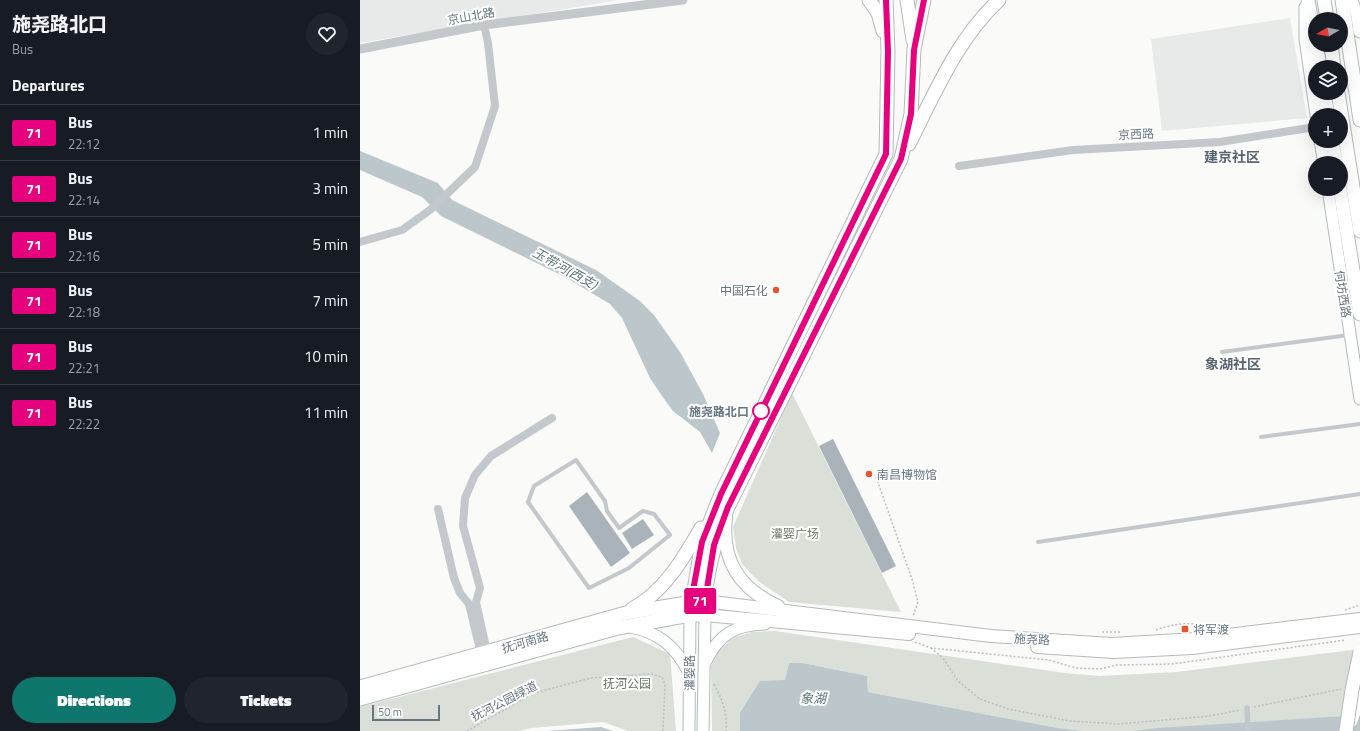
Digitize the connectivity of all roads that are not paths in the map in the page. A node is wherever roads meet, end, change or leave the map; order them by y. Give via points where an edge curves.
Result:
1 (683, 0) edge
2 (869, 0) edge
3 (886, 0) edge
4 (907, 0) edge
5 (924, 0) edge
6 (999, 0) edge
7 (1306, 0) edge
8 (1324, 0) edge
9 (1342, 0) edge
10 (1354, 0) edge
11 (1309, 12) edge
12 (1326, 12) edge
13 (1359, 22) edge
14 (484, 25) junction
15 (1360, 31) edge
16 (360, 49) edge
17 (914, 50) junction
18 (888, 51) junction
19 (1339, 100) edge
20 (1315, 108) edge
21 (1360, 120) edge
22 (1308, 128) edge
23 (901, 159) junction
24 (959, 166) dead end
25 (1329, 196) edge
26 (1341, 196) edge
27 (1360, 231) edge
28 (360, 242) edge
29 (1360, 314) edge
30 (1350, 335) junction
31 (1222, 352) dead end
32 (1360, 398) edge
33 (552, 418) dead end
34 (1360, 424) edge
35 (1261, 437) dead end
36 (721, 494) junction
37 (1360, 494) edge
38 (728, 507) junction
39 (438, 509) dead end
40 (670, 535) joint
41 (1038, 542) dead end
42 (691, 601) junction
43 (705, 601) junction
44 (626, 613) junction
45 (690, 615) junction
46 (705, 615) junction
47 (788, 616) junction
48 (1360, 619) edge
49 (627, 626) junction
50 (1360, 627) edge
51 (1360, 652) edge
52 (484, 653) junction
53 (704, 665) junction
54 (688, 671) junction
55 (360, 687) edge
56 (1360, 694) edge
57 (360, 699) edge
58 (1247, 708) road end
59 (689, 731) edge
60 (703, 731) edge
61 (1248, 731) edge
62 (1346, 731) edge

1 - 14 street, 京山北路
2 - 18 highway via 878,13
3 - 18 highway
4 - 17 highway
5 - 17 highway
6 - 23 highway via 982,16 960,45
7 - 11 highway
7 - 20 main road via 1305,40
8 - 12 highway
9 - 21 highway
10 - 13 main road
13 - 15 highway
14 - 16 street, 京山北路
14 - 28 street via 495,106 475,167 430,210 402,230
17 - 23 highway via 911,114
18 - 36 highway via 886,154
19 - 27 highway
22 - 24 street, 京西路 via 1220,142 1073,150
23 - 38 highway
25 - 30 main road, 何坊西路
26 - 29 highway
30 - 31 lane
30 - 32 main road, 何坊西路
33 - 52 street via 491,456 474,475 465,498 463,526 480,588 476,602
34 - 35 lane
36 - 42 highway via 702,542
36 - 44 highway via 692,544 657,592
37 - 41 lane
38 - 43 highway via 714,545
38 - 47 main road via 725,530 733,568 753,592
39 - 52 street via 454,578 460,593 469,604
40 - 40 lane via 628,568 589,588 528,502 534,486 576,460 605,501 607,511 619,528 643,511 654,514
42 - 43 highway, 抚河南路
42 - 44 highway, 抚河南路
42 - 45 highway
43 - 46 highway
43 - 47 main road, 施尧路
44 - 52 highway, 抚河南路
45 - 46 highway, 抚河南路
45 - 49 highway, 抚河南路
45 - 54 main road, 灌婴路
46 - 47 main road, 施尧路
46 - 53 main road, 灌婴路
47 - 48 main road, 施尧路 via 991,636 1112,644 1195,639
47 - 50 main road, 施尧路 via 993,644 1114,652 1192,648
47 - 53 main road via 745,626 726,634 712,649
49 - 54 main road via 646,630 661,638 674,648
49 - 57 highway, 抚河南路
51 - 62 highway, bridge
52 - 55 highway, 抚河南路
53 - 60 main road, 灌婴路
54 - 59 main road, 灌婴路
56 - 62 highway, bridge
58 - 61 street

